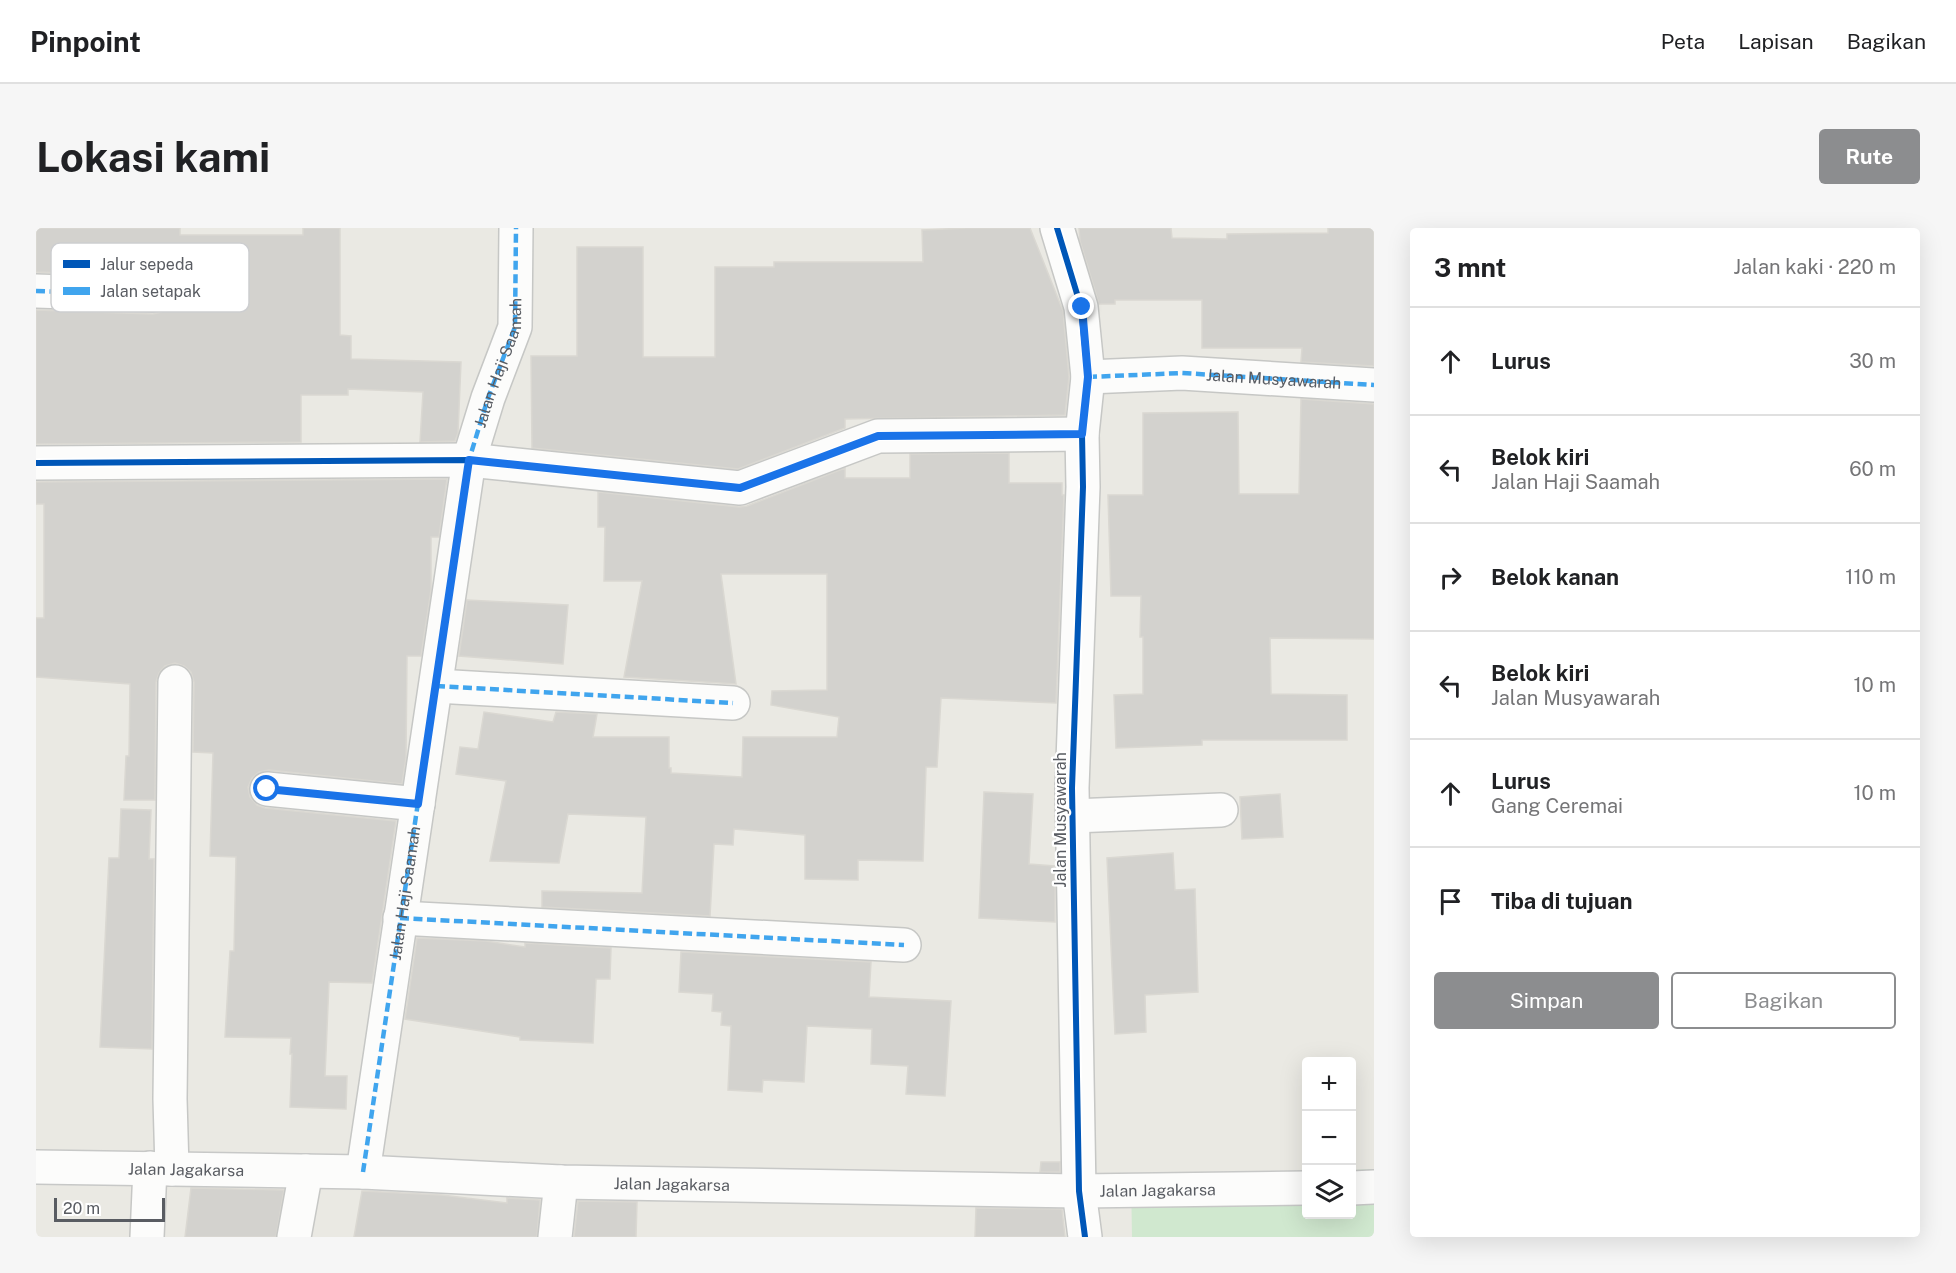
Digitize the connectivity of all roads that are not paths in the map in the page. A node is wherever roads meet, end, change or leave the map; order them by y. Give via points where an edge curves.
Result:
1 (516, 228) edge
2 (1056, 228) edge
3 (36, 291) edge
4 (51, 292) edge
5 (1088, 377) junction
6 (1374, 385) edge
7 (1082, 434) junction
8 (469, 460) junction
9 (36, 464) edge
10 (175, 682) dead end
11 (436, 686) junction
12 (733, 703) dead end
13 (267, 789) dead end
14 (418, 804) junction
15 (1221, 810) dead end
16 (1073, 816) junction
17 (400, 918) junction
18 (904, 945) dead end
19 (36, 1167) edge
20 (161, 1168) junction
21 (306, 1171) junction
22 (363, 1172) junction
23 (561, 1182) junction
24 (1374, 1187) edge
25 (1302, 1188) edge
26 (1356, 1188) edge
27 (1079, 1191) junction
28 (147, 1237) edge
29 (294, 1237) edge
30 (555, 1237) edge
31 (1085, 1237) edge

1 - 8 street, Jalan Haji Saamah via 515,327
2 - 5 street via 1082,307
3 - 4 street
5 - 6 street, Jalan Musyawarah via 1182,373
5 - 7 street, Jalan Musyawarah
7 - 8 street via 878,436 740,488
7 - 16 street, Jalan Musyawarah
8 - 9 street
8 - 11 street, Jalan Haji Saamah
10 - 20 street via 170,1087
11 - 12 street
11 - 14 street, Jalan Haji Saamah
13 - 14 street
14 - 17 street, Jalan Haji Saamah
15 - 16 street
16 - 27 street, Jalan Musyawarah
17 - 18 street
17 - 22 street, Jalan Haji Saamah
19 - 20 street, Jalan Jagakarsa
20 - 21 street, Jalan Jagakarsa
20 - 28 street
21 - 22 street, Jalan Jagakarsa
21 - 29 street
22 - 23 street, Jalan Jagakarsa
23 - 27 street, Jalan Jagakarsa
23 - 30 street
24 - 26 street
25 - 27 street, Jalan Jagakarsa
27 - 31 street, Jalan Musyawarah

